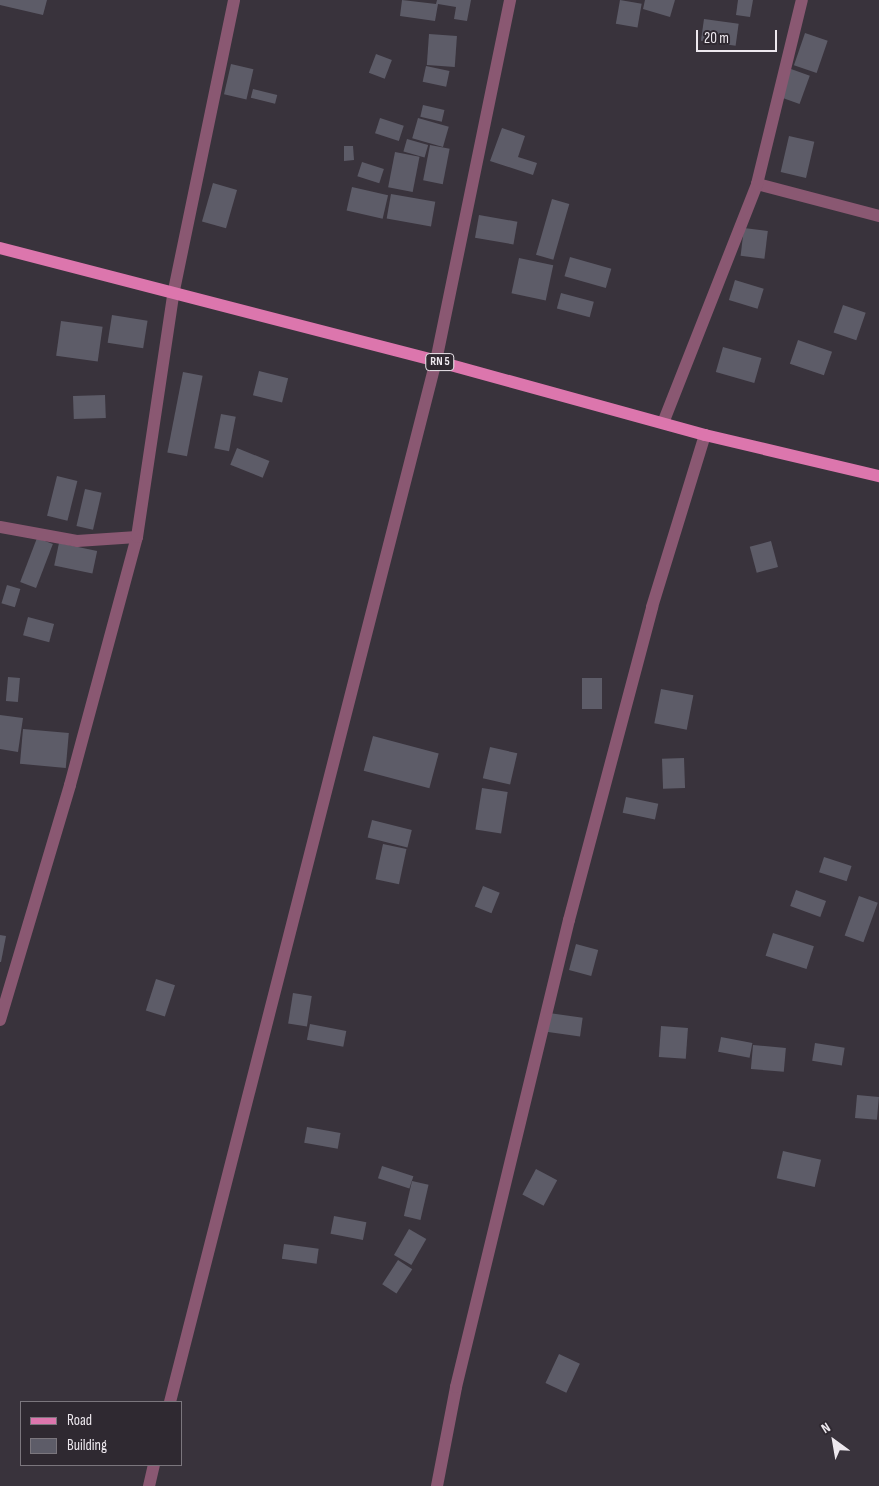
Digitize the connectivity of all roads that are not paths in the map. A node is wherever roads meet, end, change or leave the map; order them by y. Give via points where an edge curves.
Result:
1 (234, 0) edge
2 (510, 0) edge
3 (802, 0) edge
4 (757, 184) junction
5 (879, 216) edge
6 (0, 248) edge
7 (173, 295) junction
8 (436, 361) junction
9 (663, 423) junction
10 (704, 435) junction
11 (879, 476) edge
12 (0, 526) edge
13 (137, 537) junction
14 (0, 1020) edge
15 (170, 1401) edge
16 (154, 1466) edge
17 (149, 1486) edge
18 (437, 1486) edge

1 - 7 street
2 - 8 street
3 - 4 street
4 - 5 street
4 - 9 street
6 - 7 main road, RN 5
7 - 8 main road, RN 5
7 - 13 street
8 - 9 main road, RN 5
8 - 15 street
9 - 10 main road, RN 5
10 - 11 main road, RN 5
10 - 18 street via 652,607 569,920 456,1387
12 - 13 street via 77,541
13 - 14 street via 70,785
16 - 17 street

